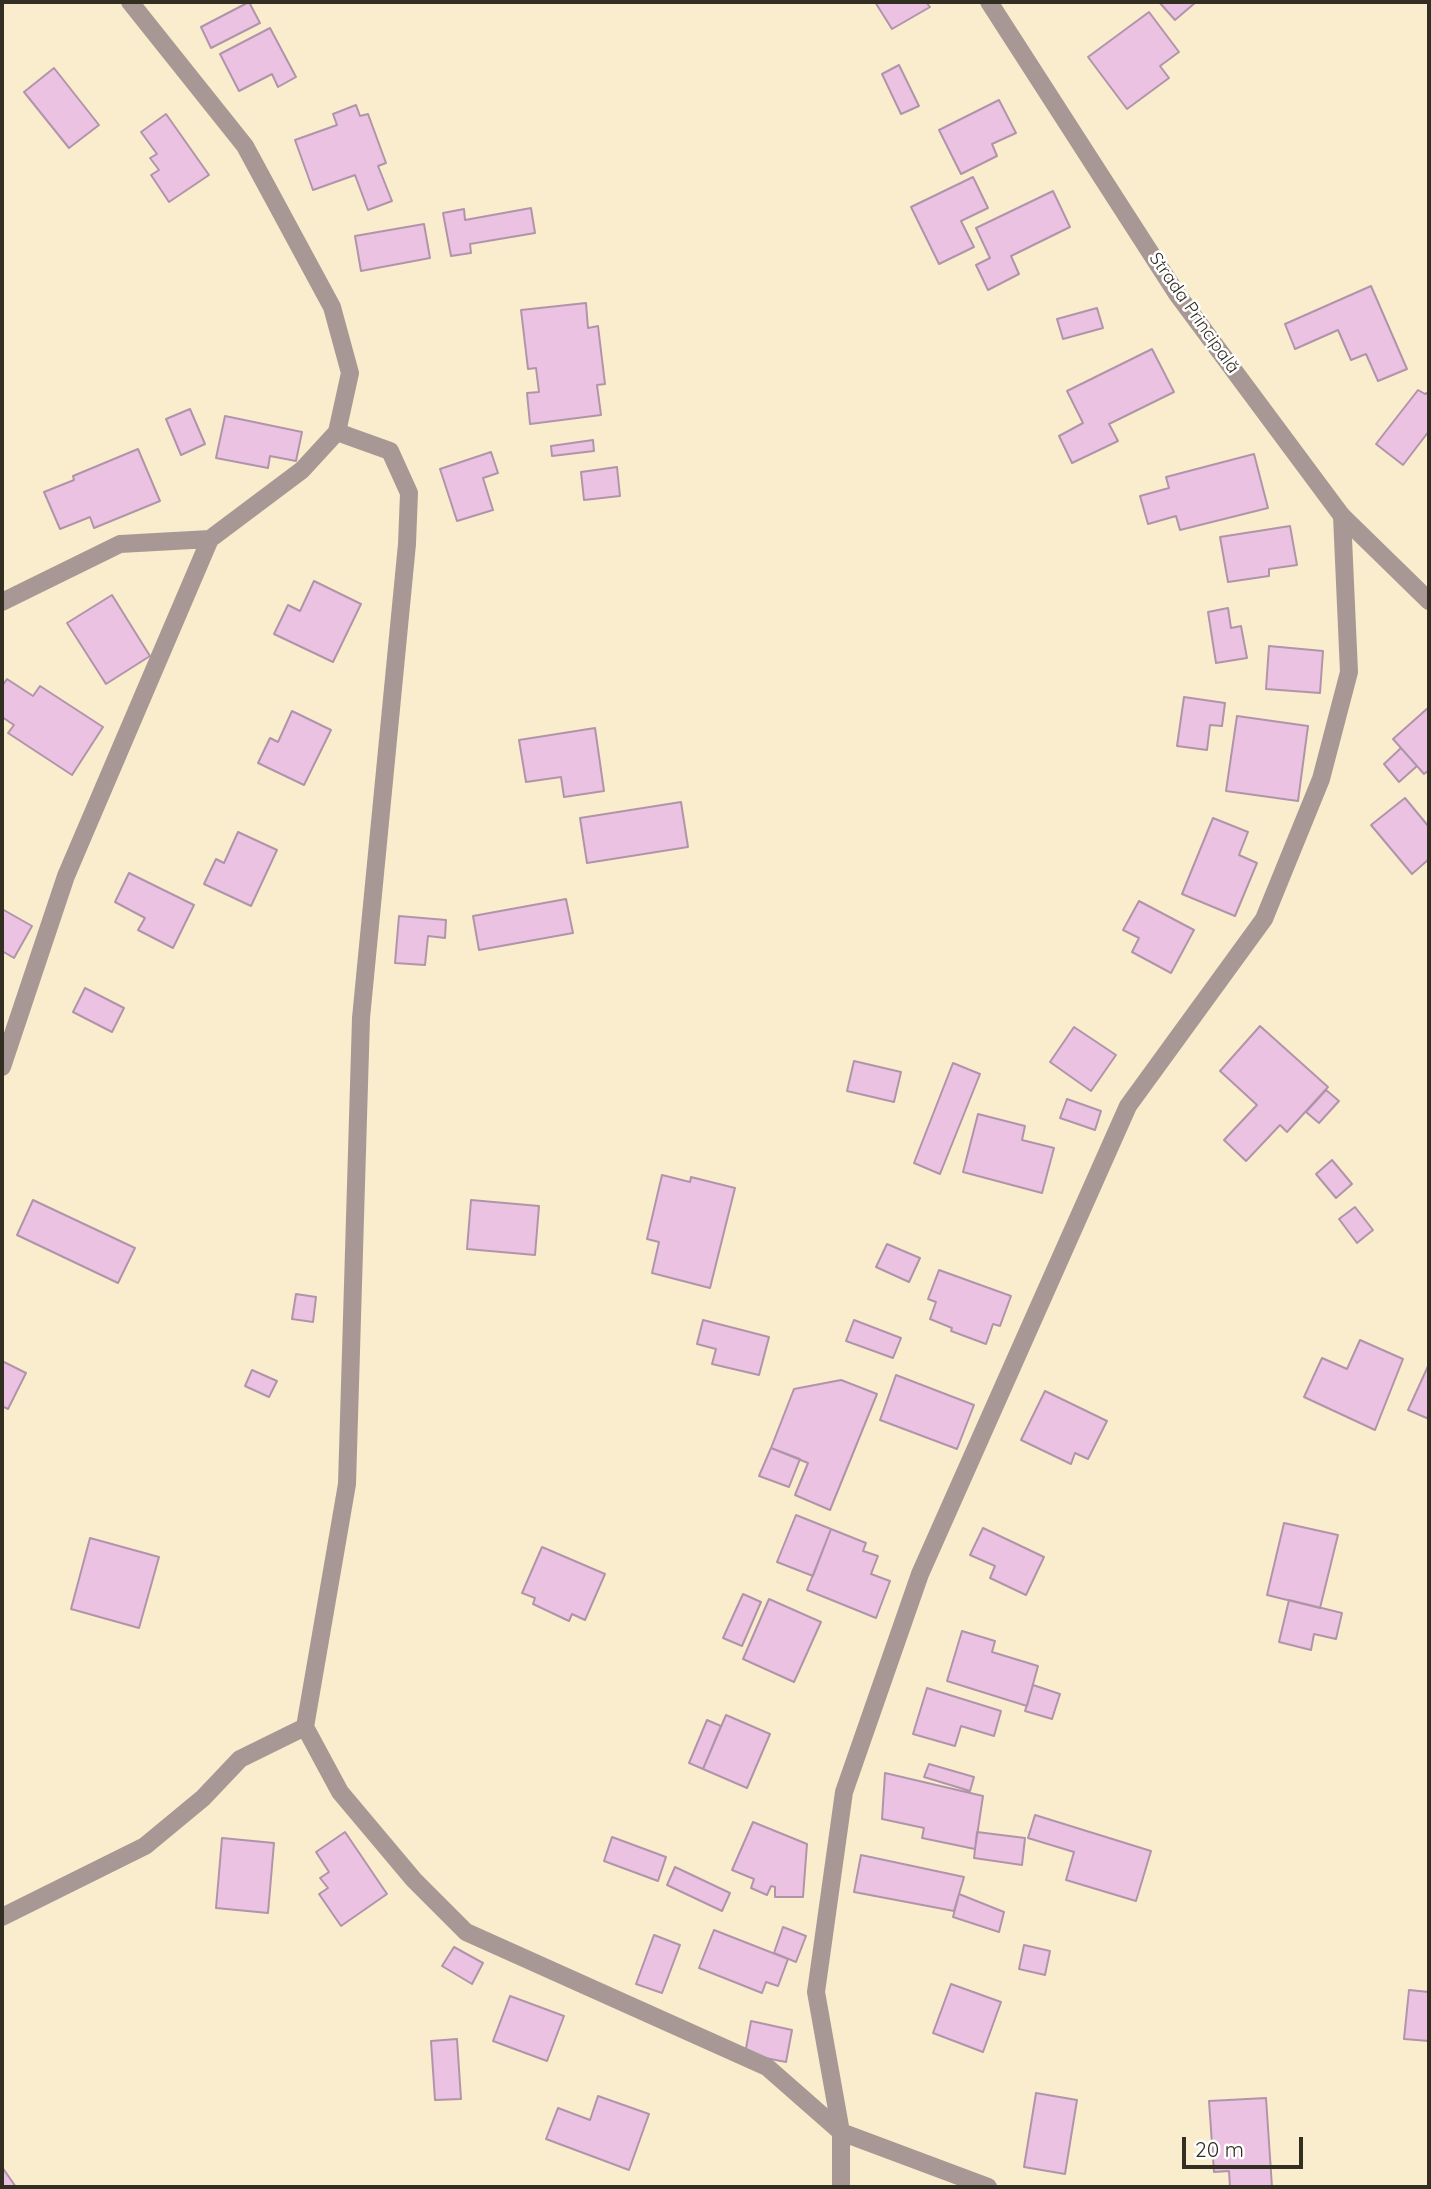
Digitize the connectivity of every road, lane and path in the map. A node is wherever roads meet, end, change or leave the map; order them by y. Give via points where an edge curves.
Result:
1 (130, 2) edge
2 (989, 2) edge
3 (337, 432) junction
4 (1342, 516) junction
5 (210, 539) junction
6 (2, 601) edge
7 (1429, 601) edge
8 (2, 1067) edge
9 (305, 1727) junction
10 (2, 1917) edge
11 (841, 2132) junction
12 (841, 2187) edge
13 (988, 2187) edge

1 - 3 street via 245,146 332,307 350,373
2 - 4 street, Strada Principală via 1177,294
3 - 5 street via 302,470
3 - 9 street via 390,451 409,493 361,1018 347,1483
4 - 7 street, Strada Principală
4 - 11 street via 1349,672 1321,779 1264,919 1128,1106 920,1574 844,1792 816,1992
5 - 6 street via 120,544
5 - 8 street via 66,876
9 - 10 street via 240,1759 203,1798 145,1846
9 - 11 street via 340,1792 414,1880 466,1932 767,2067
11 - 12 street
11 - 13 street

